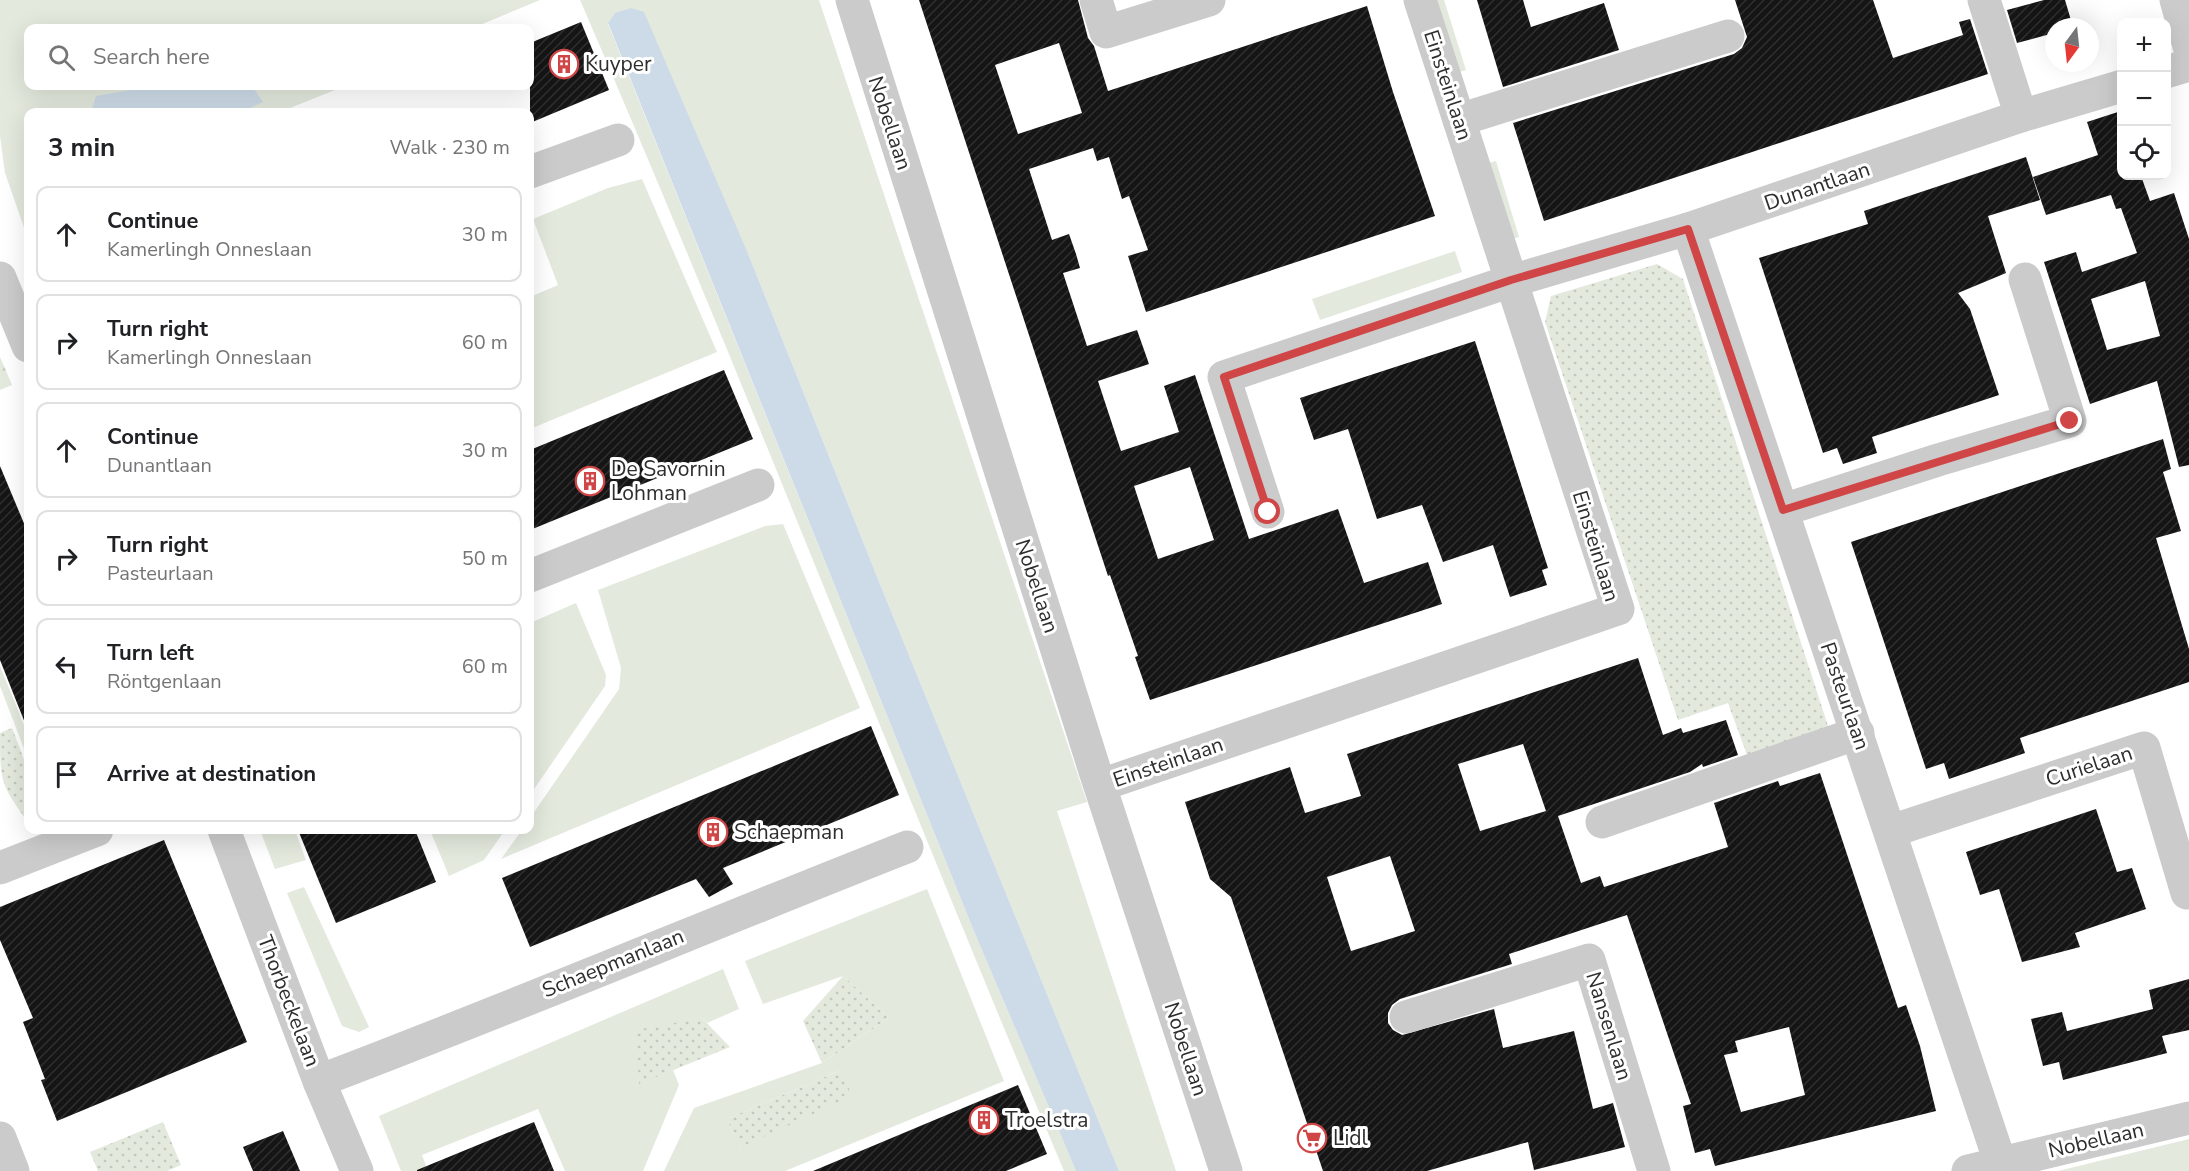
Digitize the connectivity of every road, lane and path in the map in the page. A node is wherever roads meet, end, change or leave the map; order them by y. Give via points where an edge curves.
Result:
1 (852, 0) edge
2 (1096, 0) edge
3 (1209, 0) edge
4 (1420, 0) edge
5 (1984, 0) edge
6 (2175, 0) edge
7 (1728, 36) dead end
8 (2189, 46) edge
9 (2189, 65) edge
10 (2171, 70) edge
11 (2117, 87) edge
12 (2022, 116) junction
13 (1459, 120) junction
14 (618, 140) dead end
15 (534, 171) edge
16 (1688, 229) junction
17 (0, 278) edge
18 (2025, 279) dead end
19 (1511, 280) junction
20 (24, 336) edge
21 (758, 484) dead end
22 (1783, 510) junction
23 (1268, 512) dead end
24 (534, 574) edge
25 (1858, 733) junction
26 (1101, 785) junction
27 (1602, 822) dead end
28 (1891, 831) junction
29 (87, 834) edge
30 (226, 834) edge
31 (907, 847) dead end
32 (0, 868) edge
33 (2187, 892) dead end
34 (1406, 1017) dead end
35 (319, 1081) junction
36 (2189, 1118) edge
37 (0, 1138) edge
38 (2001, 1167) edge
39 (13, 1171) edge
40 (357, 1171) edge
41 (1226, 1171) edge
42 (1654, 1171) edge
43 (1968, 1171) edge

1 - 26 street, Nobellaan
2 - 3 street via 1107,32
4 - 13 street, Einsteinlaan
5 - 12 street
6 - 8 street
7 - 13 street
9 - 10 street
11 - 12 street, Dunantlaan
12 - 16 street, Dunantlaan
13 - 19 street, Einsteinlaan
14 - 15 street
16 - 19 street, Dunantlaan
16 - 22 street, Pasteurlaan
17 - 20 street
18 - 22 street via 2070,421
19 - 23 street, Dunantlaan via 1224,377
19 - 26 street, Einsteinlaan via 1618,609
21 - 24 street
22 - 25 street, Pasteurlaan
25 - 27 street
25 - 28 street, Pasteurlaan
26 - 41 street, Nobellaan
28 - 33 street, Curielaan via 2144,748
28 - 38 street, Pasteurlaan
29 - 32 street
30 - 35 street, Thorbeckelaan
31 - 35 street, Schaepmanlaan
34 - 42 street, Nansenlaan via 1589,960
35 - 40 street, Thorbeckelaan
36 - 38 street, Nobellaan
37 - 39 street
38 - 43 street, Nobellaan

